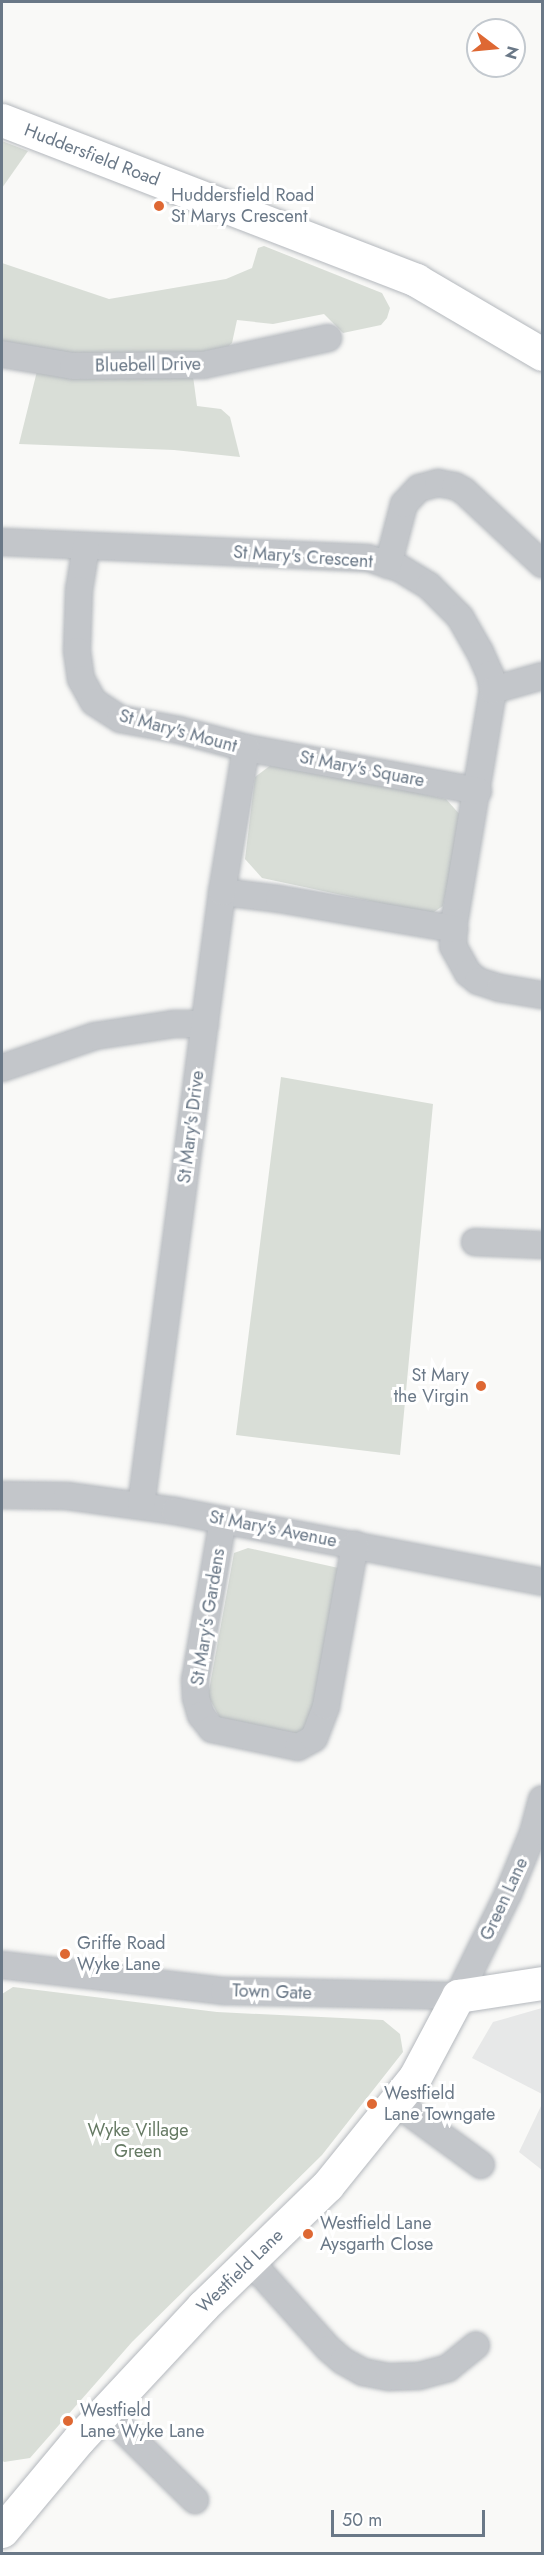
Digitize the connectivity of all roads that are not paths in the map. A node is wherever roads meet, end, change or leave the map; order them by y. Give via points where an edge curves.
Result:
1 (2, 120) edge
2 (328, 338) dead end
3 (2, 354) edge
4 (543, 354) edge
5 (2, 542) edge
6 (87, 547) junction
7 (543, 564) edge
8 (388, 565) junction
9 (543, 676) edge
10 (493, 690) junction
11 (246, 748) junction
12 (478, 791) junction
13 (222, 892) junction
14 (454, 930) junction
15 (543, 995) edge
16 (205, 1024) junction
17 (2, 1068) edge
18 (476, 1242) dead end
19 (543, 1245) edge
20 (2, 1495) edge
21 (141, 1506) junction
22 (223, 1520) junction
23 (355, 1545) junction
24 (543, 1582) edge
25 (543, 1799) edge
26 (2, 1965) edge
27 (543, 1983) edge
28 (458, 1996) junction
29 (396, 2103) junction
30 (481, 2165) dead end
31 (250, 2261) junction
32 (476, 2345) dead end
33 (105, 2412) junction
34 (195, 2500) dead end
35 (2, 2529) edge

1 - 4 main road, Huddersfield Road via 416,280
2 - 3 street, Bluebell Drive via 203,365 73,366
5 - 6 street, St Mary's Crescent
6 - 8 street, St Mary's Crescent via 327,555 368,558
6 - 11 street, St Mary's Mount via 77,651 81,679 94,702 120,719
7 - 8 street via 464,490 438,483 419,488 404,504
8 - 10 street, St Mary's Crescent via 415,576 460,617 487,667
9 - 10 street
10 - 12 street, St Mary's Crescent
11 - 12 street, St Mary's Square
11 - 13 street, St Mary's Drive
12 - 14 street, St Mary's Crescent
13 - 14 street
13 - 16 street, St Mary's Drive
14 - 15 street, St Mary's Crescent via 453,946 459,960 478,981
16 - 17 street via 173,1024 95,1036
16 - 21 street, St Mary's Drive
18 - 19 street
20 - 21 street, St Mary's Avenue via 67,1496
21 - 22 street, St Mary's Avenue
22 - 23 street, St Mary's Avenue
22 - 23 street, St Mary's Gardens via 195,1680 201,1715 212,1729 298,1747 314,1738 326,1706
23 - 24 street, St Mary's Avenue
25 - 28 street, Green Lane via 512,1884
26 - 28 street, Town Gate via 224,1991
27 - 28 main road, Town Gate
28 - 29 main road, Westfield Lane via 429,2053
29 - 30 street
29 - 31 main road, Westfield Lane via 327,2186
31 - 32 street via 329,2349 363,2372 389,2377 419,2376 448,2368
31 - 33 main road, Westfield Lane
33 - 34 street
33 - 35 main road, Westfield Lane

